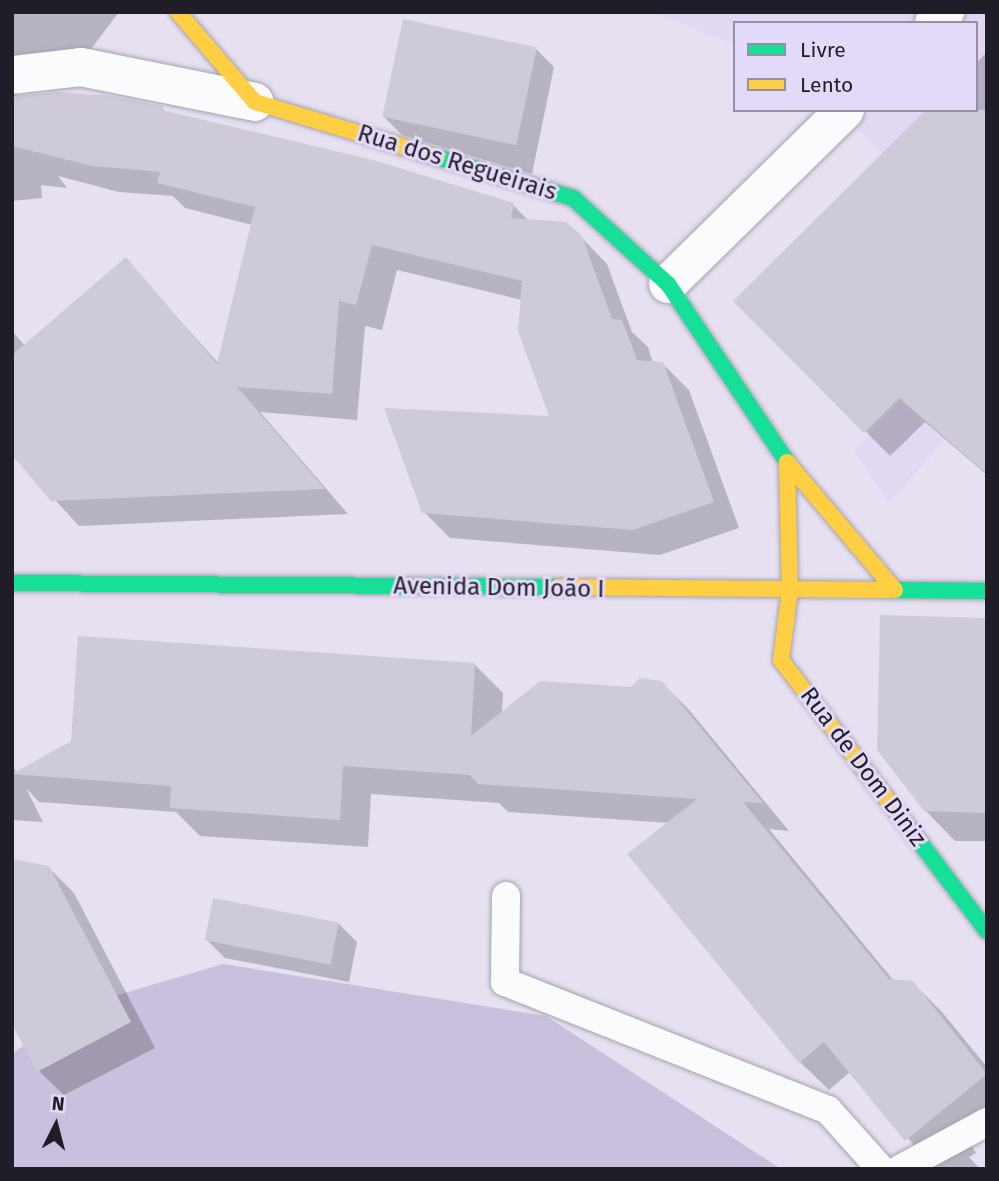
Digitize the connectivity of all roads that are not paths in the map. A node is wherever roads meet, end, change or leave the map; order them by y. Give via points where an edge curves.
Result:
1 (178, 12) edge
2 (12, 75) edge
3 (255, 102) junction
4 (843, 112) edge
5 (668, 284) junction
6 (787, 462) junction
7 (12, 583) edge
8 (790, 590) junction
9 (895, 590) junction
10 (987, 591) edge
11 (506, 896) dead end
12 (987, 931) edge
13 (987, 1122) edge
14 (881, 1169) edge
15 (900, 1169) edge

1 - 3 street
2 - 3 street, Rua dos Regueirais via 82,67
3 - 5 street, Rua dos Regueirais via 573,198
4 - 5 street
5 - 6 street, Rua dos Regueirais
6 - 8 street
6 - 9 street, Rua dos Regueirais
7 - 8 street, Avenida Dom João I
8 - 9 street, Avenida Dom João I
8 - 12 street, Rua de Dom Diniz via 781,660
9 - 10 street, Avenida Dom João I
11 - 14 lane via 505,982 828,1110
13 - 15 lane

